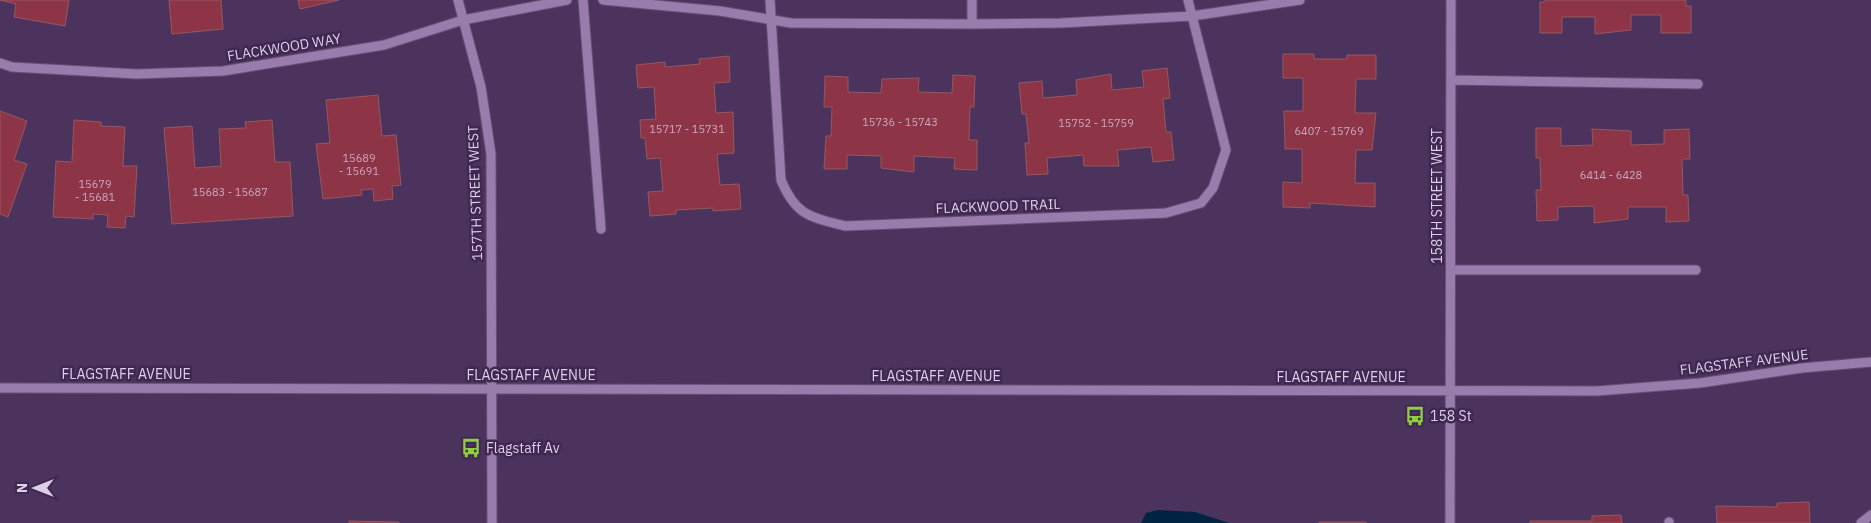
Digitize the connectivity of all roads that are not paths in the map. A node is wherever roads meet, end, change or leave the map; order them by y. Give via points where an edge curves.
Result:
1 (458, 0) edge
2 (567, 0) edge
3 (583, 0) edge
4 (603, 0) edge
5 (770, 0) edge
6 (972, 0) edge
7 (1188, 0) edge
8 (1300, 0) edge
9 (1451, 0) edge
10 (1192, 16) junction
11 (770, 19) junction
12 (463, 20) junction
13 (972, 24) junction
14 (0, 63) edge
15 (1451, 80) junction
16 (1698, 84) dead end
17 (600, 229) dead end
18 (1451, 270) junction
19 (1696, 270) dead end
20 (1871, 362) edge
21 (0, 388) edge
22 (493, 389) junction
23 (1450, 391) junction
24 (1871, 515) edge
25 (492, 523) edge
26 (1450, 523) edge
27 (1861, 523) edge

1 - 12 street, 157TH STREET WEST
2 - 12 street, FLACKWOOD WAY
3 - 17 street
4 - 11 street
5 - 11 street, FLACKWOOD TRAIL
6 - 13 street
7 - 10 street, FLACKWOOD TRAIL
8 - 10 street
9 - 15 street, 158TH STREET WEST
10 - 11 street, FLACKWOOD TRAIL via 1226,150 1213,188 1201,203 1166,213 845,226 812,218 790,201 781,180
10 - 13 street
11 - 13 street via 791,23
12 - 14 street, FLACKWOOD WAY via 384,45 223,70 137,74 12,67
12 - 22 street, 157TH STREET WEST via 481,87 491,154
15 - 16 street
15 - 18 street, 158TH STREET WEST
18 - 19 street
18 - 23 street, 158TH STREET WEST
20 - 23 street, FLAGSTAFF AVENUE via 1648,388
21 - 22 street, FLAGSTAFF AVENUE
22 - 23 street, FLAGSTAFF AVENUE
22 - 25 street, 157TH STREET WEST
23 - 26 street, 158TH STREET WEST
24 - 27 street

